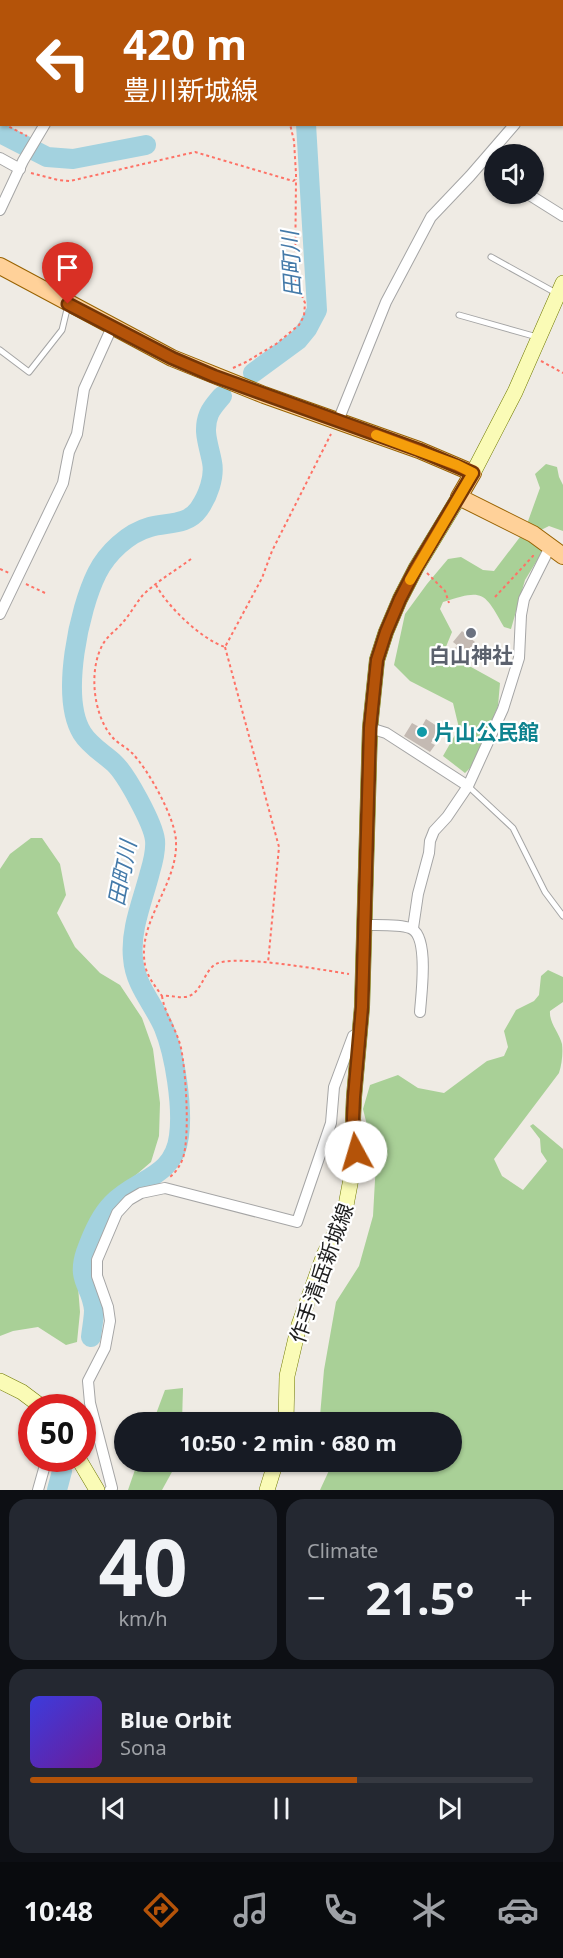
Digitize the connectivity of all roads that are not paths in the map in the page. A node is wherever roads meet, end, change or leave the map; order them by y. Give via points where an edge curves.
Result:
1 (44, 126) edge
2 (513, 126) edge
3 (498, 144) edge
4 (0, 158) edge
5 (484, 160) edge
6 (22, 165) junction
7 (544, 204) edge
8 (0, 210) edge
9 (563, 216) edge
10 (491, 257) dead end
11 (0, 266) edge
12 (560, 289) edge
13 (68, 304) junction
14 (459, 315) dead end
15 (112, 327) junction
16 (539, 337) junction
17 (0, 350) edge
18 (338, 421) junction
19 (473, 473) junction
20 (459, 497) junction
21 (557, 550) edge
22 (0, 614) edge
23 (370, 728) junction
24 (468, 786) junction
25 (563, 915) edge
26 (364, 925) junction
27 (413, 928) junction
28 (420, 1012) dead end
29 (361, 1031) junction
30 (0, 1381) edge
31 (25, 1394) edge
32 (286, 1412) edge
33 (43, 1472) edge
34 (86, 1472) edge
35 (273, 1472) edge
36 (38, 1490) edge
37 (97, 1490) edge
38 (110, 1490) edge
39 (267, 1490) edge

1 - 6 street
2 - 3 street
4 - 6 street
5 - 18 street via 430,217 390,293
6 - 8 street
7 - 9 street
10 - 12 lane
11 - 13 main road
12 - 16 main road
13 - 15 main road
13 - 17 lane via 62,330 28,372
14 - 16 lane
15 - 18 main road via 214,376
15 - 22 street via 84,389 63,483
16 - 19 main road
18 - 19 main road
19 - 20 main road
20 - 21 main road
20 - 23 main road, 作手清岳新城線 via 416,568 390,621 380,650
21 - 24 street via 524,599 513,682
23 - 24 street
23 - 26 main road, 作手清岳新城線
24 - 25 lane via 513,828 545,892
24 - 27 street via 434,831
26 - 27 street
26 - 29 main road, 作手清岳新城線
27 - 28 street via 421,942 423,962
29 - 32 main road, 作手清岳新城線 via 351,1184 344,1216 324,1254 299,1325 287,1376
29 - 38 street via 353,1036 334,1087 327,1139 297,1222 165,1188 151,1189 129,1200 117,1213 97,1260 97,1276 110,1321 105,1348 88,1381
30 - 31 main road
33 - 36 street
34 - 37 main road
35 - 39 main road

